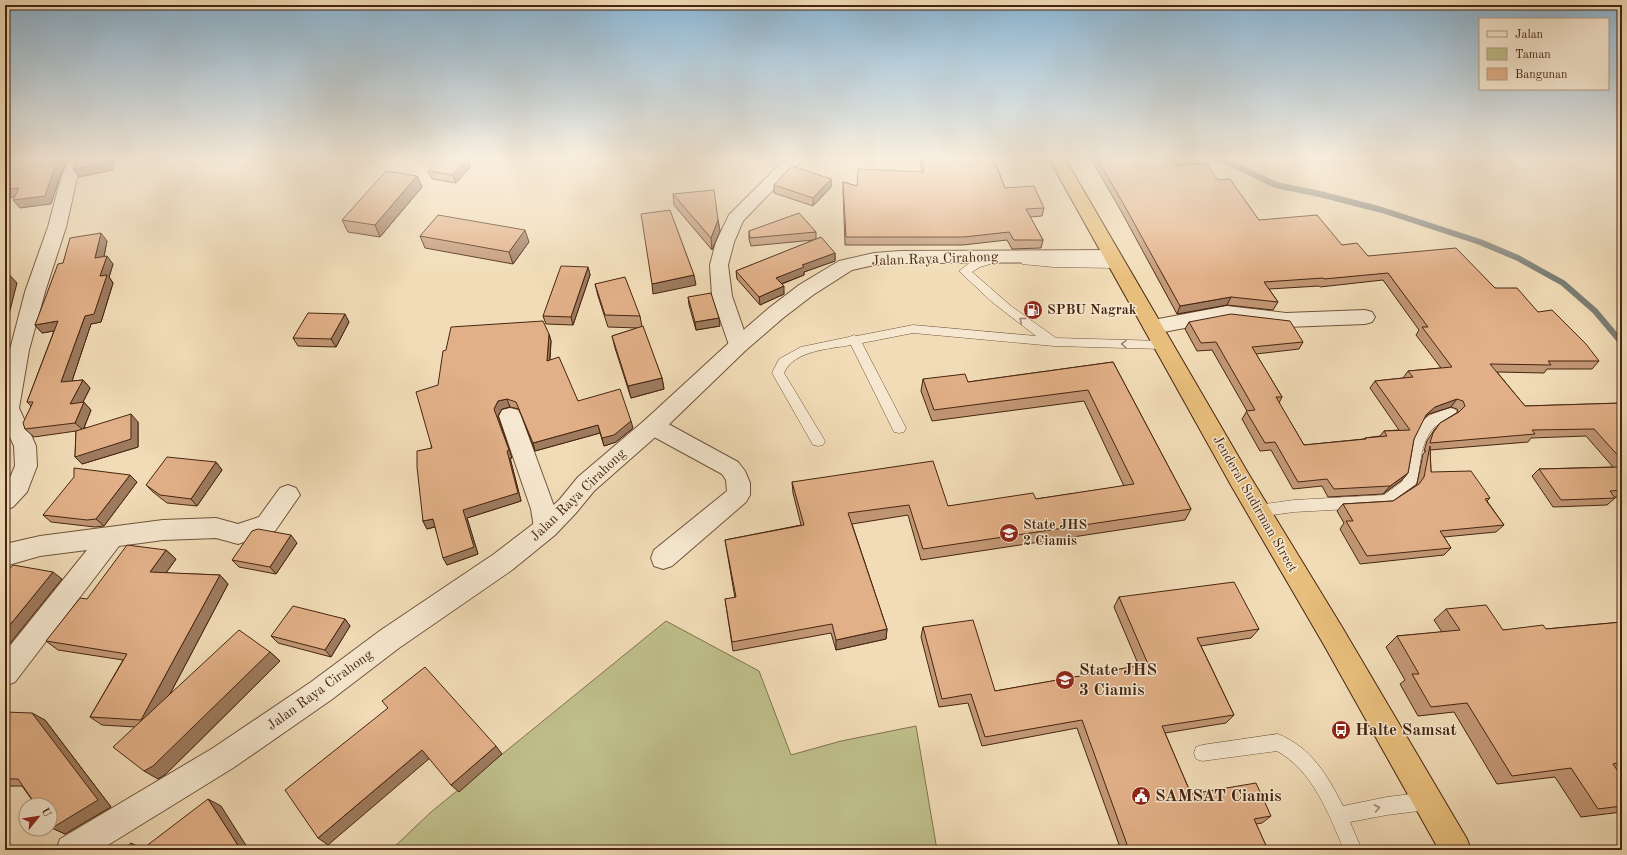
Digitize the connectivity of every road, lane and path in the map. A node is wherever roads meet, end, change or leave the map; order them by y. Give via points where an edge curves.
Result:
1 (64, 197) edge
2 (757, 197) edge
3 (1078, 197) edge
4 (1113, 260) junction
5 (1365, 317) dead end
6 (1158, 336) junction
7 (854, 339) junction
8 (1054, 342) junction
9 (740, 345) junction
10 (1451, 414) edge
11 (510, 416) dead end
12 (653, 426) junction
13 (899, 428) dead end
14 (818, 441) dead end
15 (288, 495) dead end
16 (5, 500) edge
17 (1258, 510) junction
18 (546, 528) junction
19 (111, 538) junction
20 (5, 555) edge
21 (663, 558) dead end
22 (5, 673) edge
23 (1202, 753) dead end
24 (1427, 801) junction
25 (1339, 816) junction
26 (71, 850) edge
27 (1353, 850) edge
28 (1456, 850) edge

1 - 16 street via 19,350 8,408 25,446 26,466 19,485
2 - 9 street via 735,219 724,242 719,265 722,296
3 - 4 highway, Jenderal Sudirman Street
4 - 6 highway, Jenderal Sudirman Street
8 -> 4 lane via 1025,323 966,271 976,264 1008,257 1053,263
4 - 9 street, Jalan Raya Cirahong via 900,257 846,265 806,290
5 - 6 street via 1286,320 1227,313
6 -> 8 lane
6 - 17 highway, Jenderal Sudirman Street
7 - 8 lane via 913,329
7 - 13 lane
7 - 14 lane via 805,350 783,362 778,373
9 - 12 street, Jalan Raya Cirahong
10 - 17 lane via 1433,421 1420,437 1412,462 1409,484 1387,501
11 - 18 street via 543,509
12 - 18 street, Jalan Raya Cirahong via 586,484
12 - 21 street via 730,468 738,477 740,485 738,495
15 - 19 street via 267,524 238,534 216,528 163,530
17 - 24 highway, Jenderal Sudirman Street
18 - 26 street, Jalan Raya Cirahong via 503,562 223,758
19 - 20 street via 77,540
19 - 22 street
23 - 25 lane via 1278,742 1301,756
25 -> 24 lane
24 - 28 highway, Jenderal Sudirman Street
25 - 27 lane

